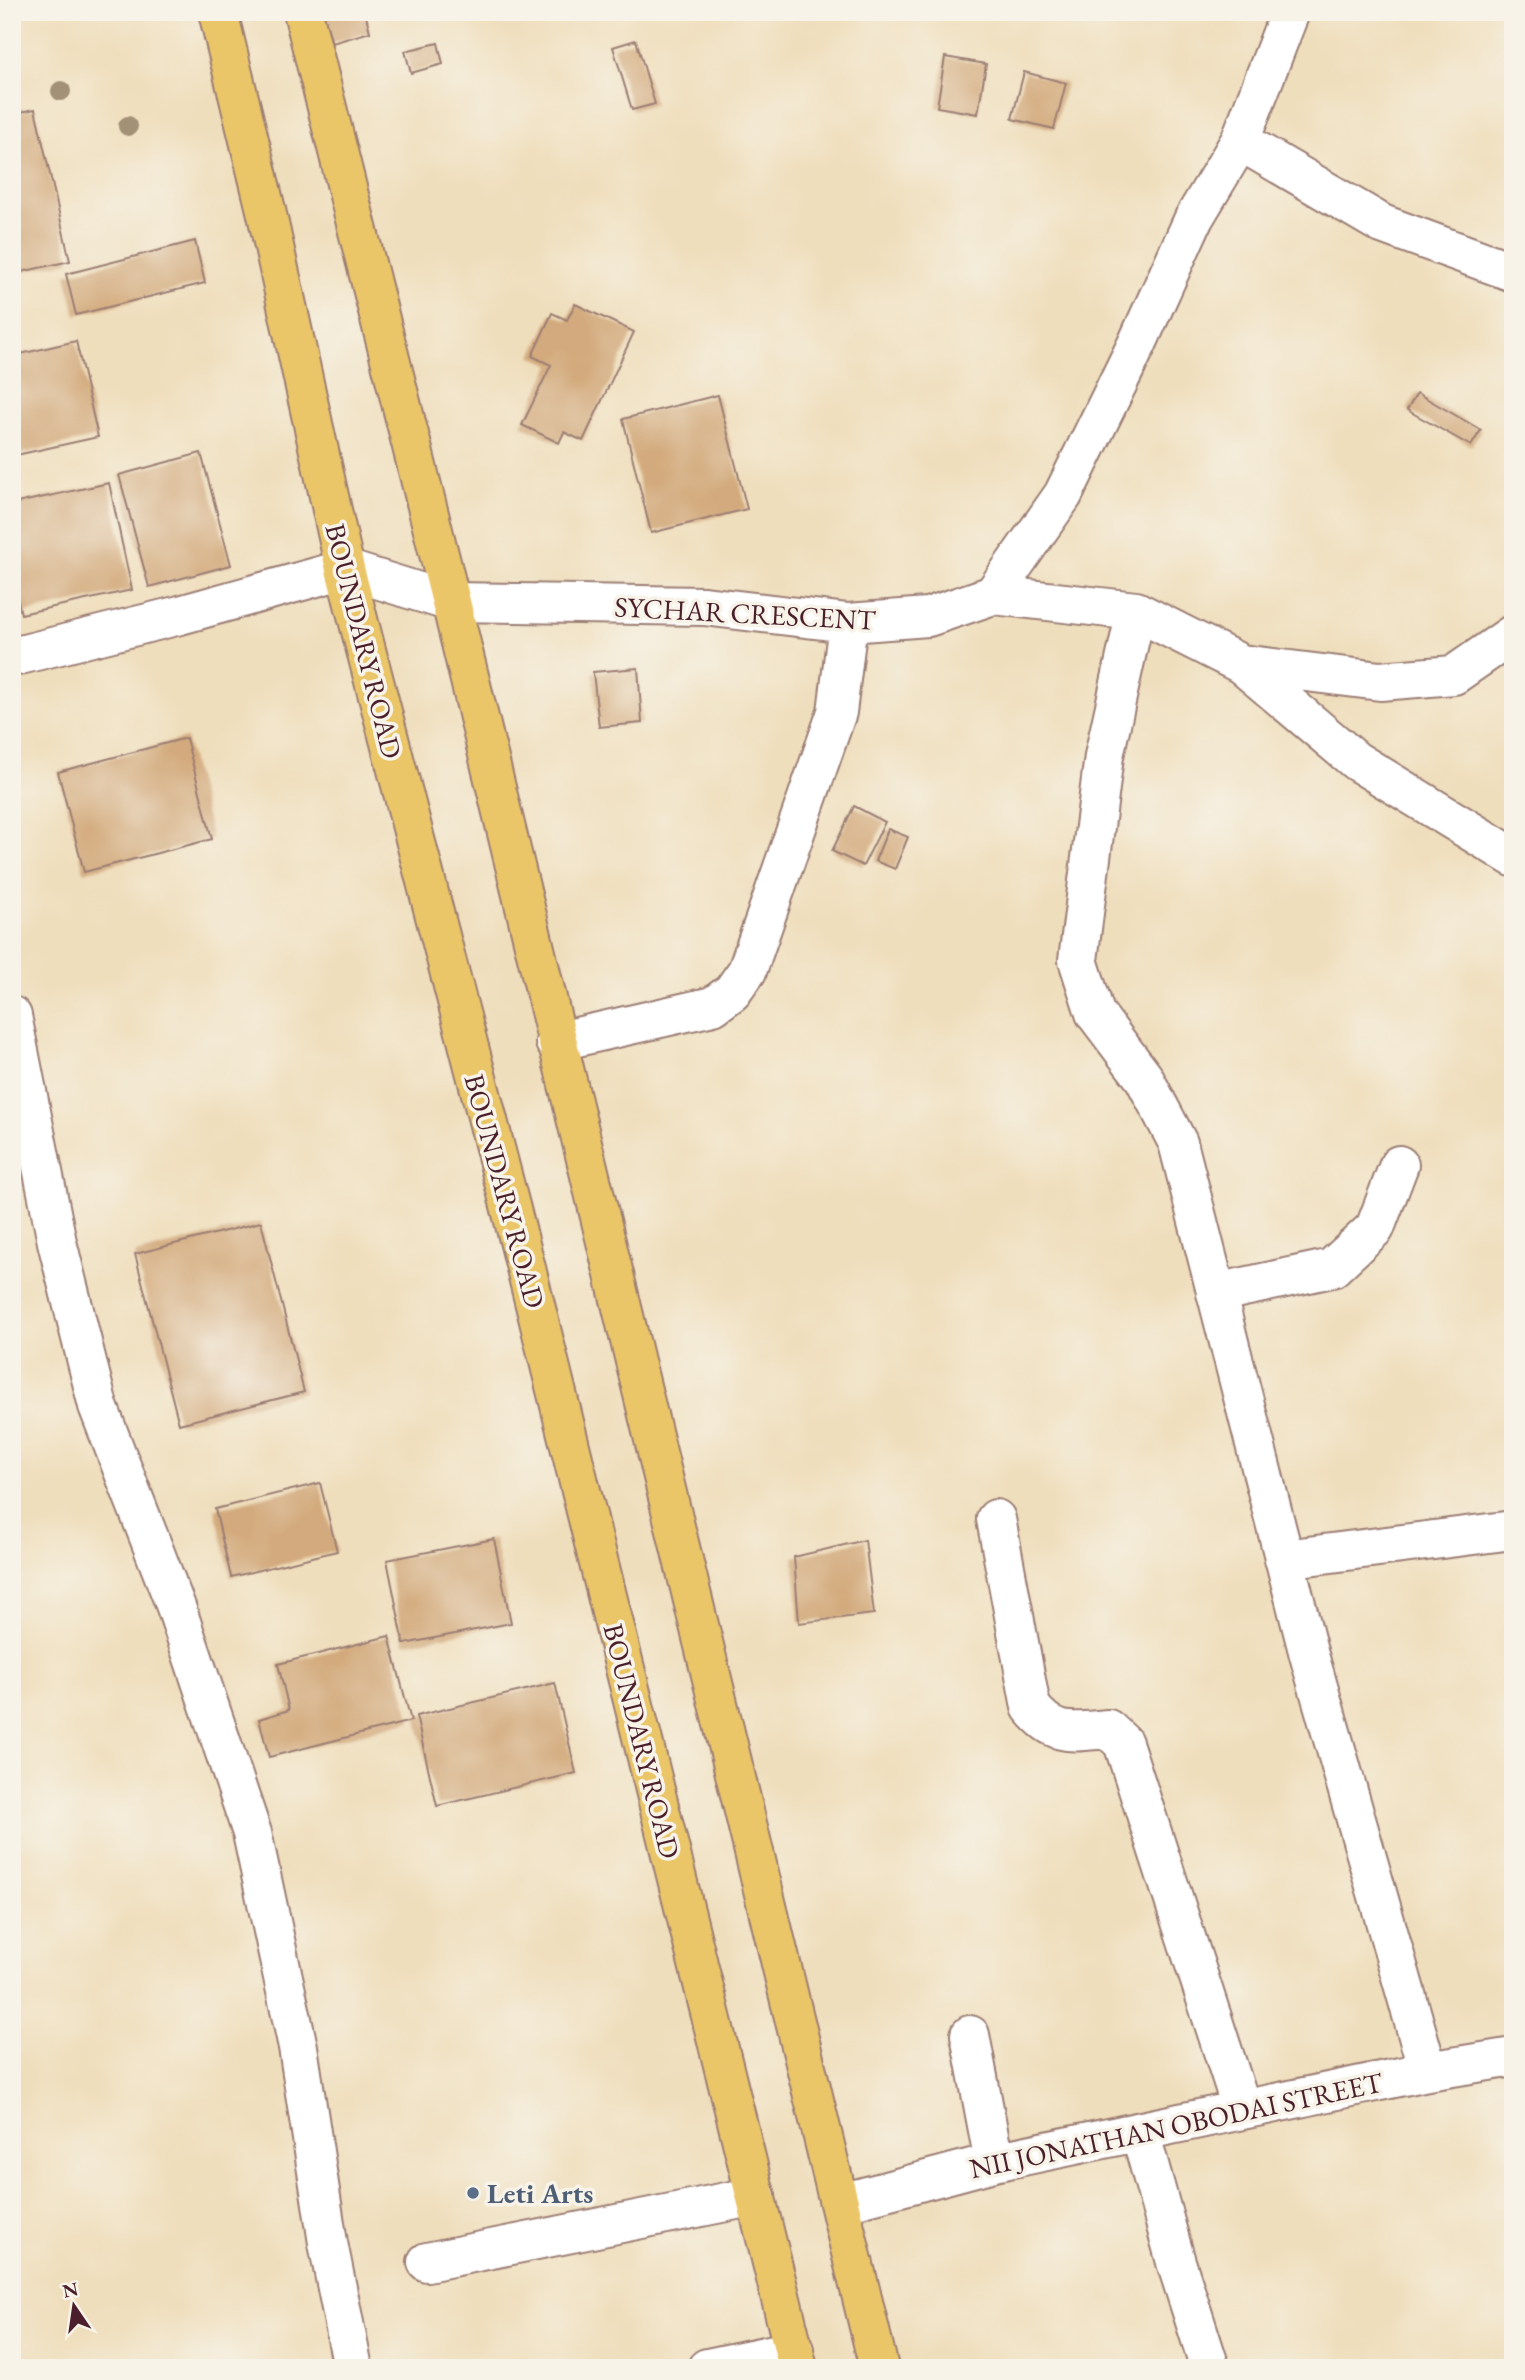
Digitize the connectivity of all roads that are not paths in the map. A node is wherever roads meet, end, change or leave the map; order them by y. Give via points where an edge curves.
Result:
1 (218, 12) edge
2 (303, 12) edge
3 (1290, 12) edge
4 (1240, 141) junction
5 (1513, 272) edge
6 (345, 569) junction
7 (993, 595) junction
8 (451, 602) junction
9 (1136, 611) junction
10 (848, 623) junction
11 (1513, 634) edge
12 (12, 657) edge
13 (1241, 664) junction
14 (1513, 856) edge
15 (12, 1016) edge
16 (555, 1042) junction
17 (23, 1123) edge
18 (1399, 1165) dead end
19 (1216, 1293) junction
20 (996, 1519) dead end
21 (1513, 1530) edge
22 (1284, 1559) junction
23 (970, 2035) dead end
24 (1513, 2057) edge
25 (1428, 2071) junction
26 (1242, 2110) junction
27 (1140, 2132) junction
28 (995, 2162) junction
29 (756, 2196) junction
30 (841, 2203) junction
31 (427, 2262) dead end
32 (796, 2359) edge
33 (353, 2368) edge
34 (707, 2368) edge
35 (879, 2368) edge
36 (1210, 2368) edge

1 - 6 main road, BOUNDARY ROAD
2 - 8 main road
3 - 4 street
4 - 5 street via 1382,224
4 - 7 street via 1194,218 1063,495
6 - 8 street, SYCHAR CRESCENT
6 - 12 street
6 - 29 main road, BOUNDARY ROAD via 520,1244
7 - 9 street
7 - 10 street, SYCHAR CRESCENT via 928,617
8 - 10 street, SYCHAR CRESCENT via 704,606
8 - 16 main road
9 - 13 street
9 - 19 street via 1104,756 1078,960 1095,1013 1144,1078 1178,1143
10 - 16 street via 837,712 747,971 732,992 713,1006
11 - 13 street via 1454,675 1380,681
13 - 14 street via 1356,761
15 - 17 street
16 - 30 main road
17 - 33 street via 98,1406 176,1607 252,1833 298,2047 328,2243
18 - 19 street via 1375,1228 1332,1268
19 - 22 street
20 - 26 street via 1031,1707 1052,1729 1108,1729 1123,1743
21 - 22 street
22 - 25 street
23 - 28 street
24 - 25 street, NII JONATHAN OBODAI STREET
25 - 26 street, NII JONATHAN OBODAI STREET
26 - 27 street, NII JONATHAN OBODAI STREET
27 - 28 street, NII JONATHAN OBODAI STREET
27 - 36 street
28 - 30 street, NII JONATHAN OBODAI STREET
29 - 31 street
29 - 32 main road, BOUNDARY ROAD
30 - 35 main road
32 - 34 street

